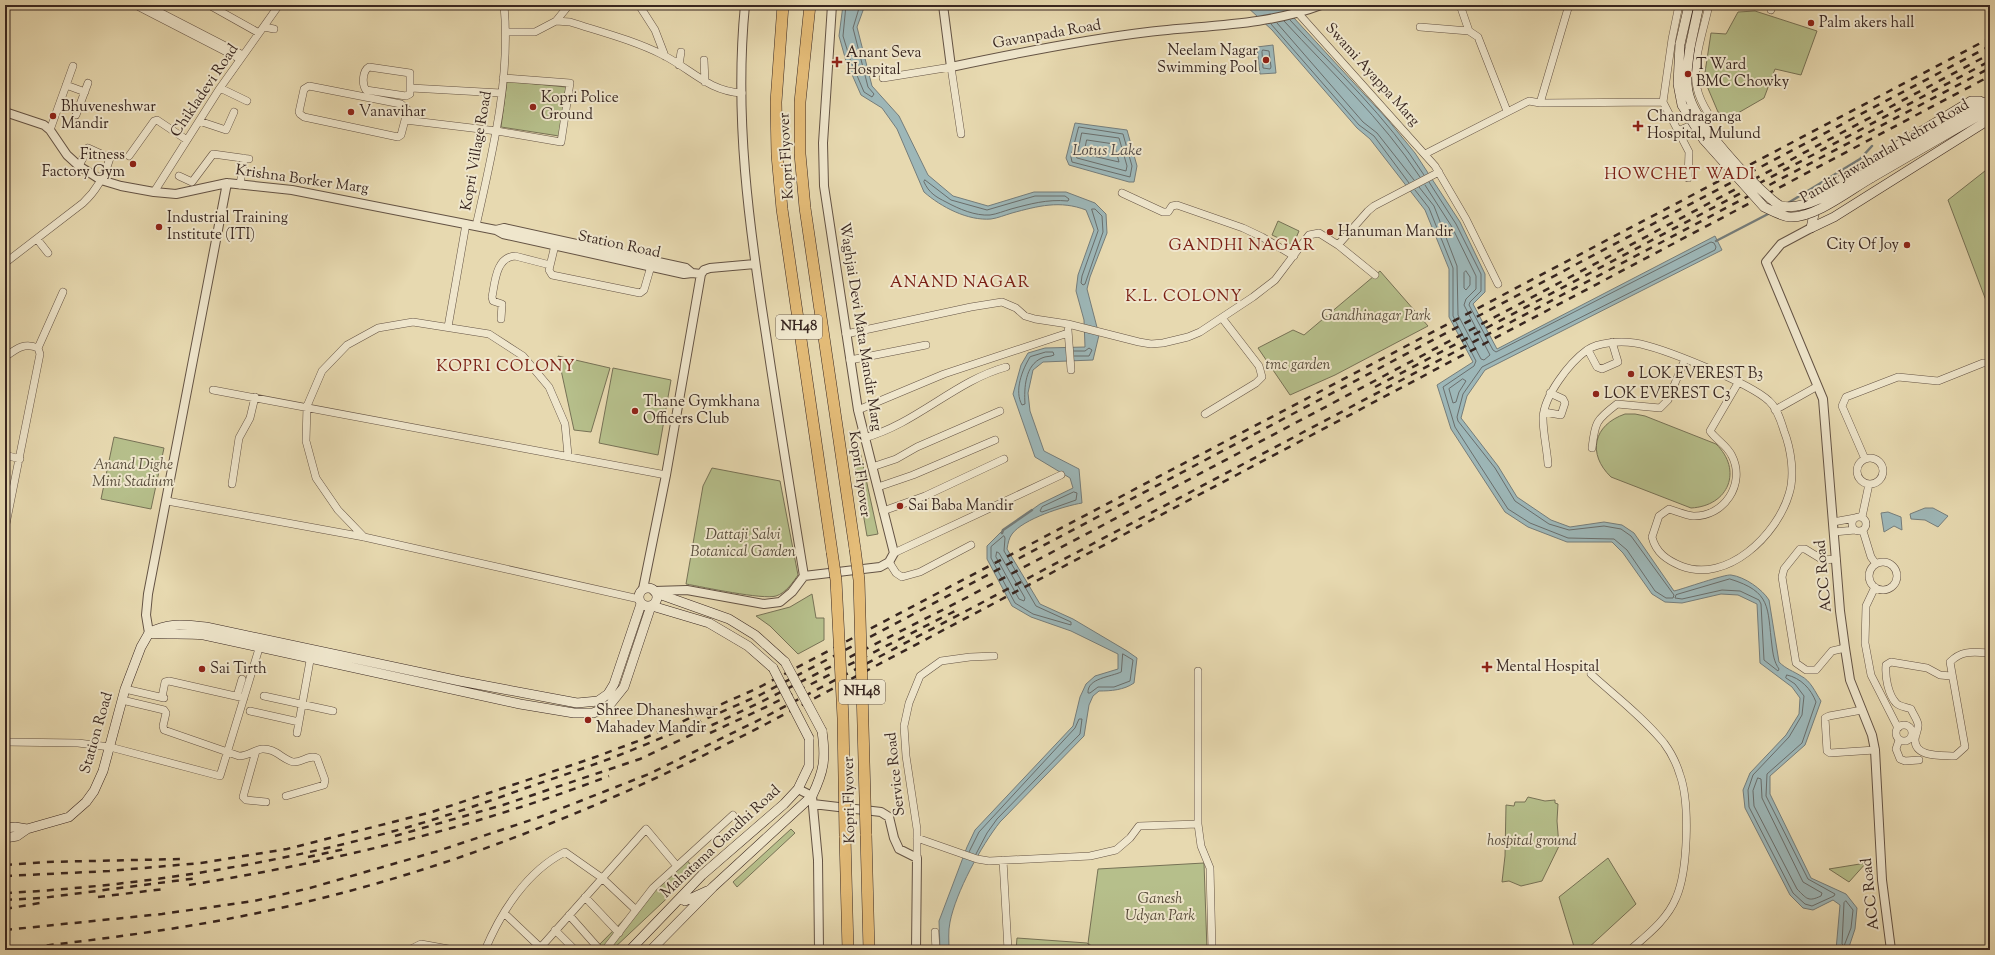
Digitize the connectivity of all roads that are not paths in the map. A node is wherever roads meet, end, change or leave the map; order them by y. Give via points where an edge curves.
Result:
1 (146, 5) edge
2 (209, 5) edge
3 (279, 5) edge
4 (504, 5) edge
5 (569, 5) edge
6 (639, 5) edge
7 (745, 5) edge
8 (783, 5) edge
9 (810, 5) edge
10 (832, 5) edge
11 (943, 5) edge
12 (1291, 5) edge
13 (1321, 5) edge
14 (1460, 5) edge
15 (1569, 5) edge
16 (1680, 5) edge
17 (1689, 5) edge
18 (1699, 5) edge
19 (1709, 5) edge
20 (138, 7) dead end
21 (1295, 14) junction
22 (556, 21) junction
23 (264, 27) junction
24 (1420, 27) dead end
25 (274, 28) dead end
26 (1469, 31) junction
27 (507, 32) junction
28 (259, 34) junction
29 (681, 52) dead end
30 (664, 56) junction
31 (242, 57) junction
32 (704, 60) dead end
33 (679, 65) junction
34 (73, 66) dead end
35 (952, 67) junction
36 (503, 78) junction
37 (883, 78) dead end
38 (704, 82) junction
39 (88, 83) dead end
40 (66, 85) junction
41 (220, 88) junction
42 (411, 88) junction
43 (85, 92) junction
44 (501, 93) junction
45 (742, 93) junction
46 (247, 101) dead end
47 (1663, 102) junction
48 (1540, 103) junction
49 (1989, 106) edge
50 (5, 112) edge
51 (234, 112) dead end
52 (1507, 112) junction
53 (76, 115) dead end
54 (1990, 119) edge
55 (405, 120) junction
56 (199, 121) junction
57 (50, 130) junction
58 (497, 131) junction
59 (1678, 131) junction
60 (962, 134) dead end
61 (187, 140) junction
62 (1425, 154) junction
63 (130, 156) dead end
64 (79, 166) junction
65 (1439, 172) junction
66 (1869, 175) junction
67 (179, 176) dead end
68 (1688, 178) dead end
69 (101, 180) junction
70 (192, 182) junction
71 (227, 183) junction
72 (240, 185) junction
73 (154, 192) junction
74 (189, 192) junction
75 (1122, 193) dead end
76 (466, 224) junction
77 (476, 226) junction
78 (1811, 228) junction
79 (37, 239) junction
80 (556, 242) junction
81 (1338, 245) junction
82 (48, 253) dead end
83 (1294, 256) junction
84 (635, 260) junction
85 (5, 263) edge
86 (550, 264) junction
87 (755, 264) junction
88 (651, 266) junction
89 (692, 272) junction
90 (701, 274) junction
91 (1375, 275) dead end
92 (1498, 284) dead end
93 (63, 292) dead end
94 (1222, 318) junction
95 (501, 319) dead end
96 (1068, 324) junction
97 (448, 327) junction
98 (1068, 333) junction
99 (846, 334) junction
100 (1612, 342) junction
101 (926, 345) dead end
102 (38, 348) junction
103 (1588, 350) junction
104 (5, 357) edge
105 (1685, 359) junction
106 (850, 360) junction
107 (1990, 363) edge
108 (1006, 367) dead end
109 (1071, 370) dead end
110 (1738, 382) junction
111 (1816, 386) junction
112 (214, 390) dead end
113 (1550, 393) junction
114 (255, 398) junction
115 (307, 406) junction
116 (858, 410) junction
117 (1775, 410) junction
118 (1000, 411) dead end
119 (1544, 412) junction
120 (1206, 414) dead end
121 (864, 438) junction
122 (995, 440) dead end
123 (1592, 448) dead end
124 (5, 455) edge
125 (568, 455) junction
126 (20, 459) junction
127 (1004, 459) dead end
128 (1866, 459) junction
129 (1548, 464) dead end
130 (872, 467) junction
131 (666, 475) junction
132 (1061, 475) dead end
133 (232, 484) dead end
134 (1869, 484) junction
135 (878, 487) junction
136 (167, 501) junction
137 (883, 511) junction
138 (1858, 518) junction
139 (1833, 522) junction
140 (5, 528) edge
141 (1855, 530) junction
142 (1863, 530) junction
143 (1834, 532) junction
144 (364, 537) junction
145 (971, 545) dead end
146 (894, 553) junction
147 (1836, 558) junction
148 (889, 562) junction
149 (1876, 564) junction
150 (804, 576) junction
151 (1875, 587) junction
152 (643, 589) junction
153 (655, 592) junction
154 (646, 604) junction
155 (205, 631) junction
156 (149, 633) junction
157 (262, 638) junction
158 (259, 648) junction
159 (1845, 648) junction
160 (312, 649) junction
161 (327, 653) junction
162 (1990, 653) edge
163 (994, 656) dead end
164 (310, 659) junction
165 (325, 663) junction
166 (400, 668) junction
167 (1198, 672) dead end
168 (1591, 674) dead end
169 (1951, 676) junction
170 (398, 677) junction
171 (242, 679) dead end
172 (460, 682) junction
173 (614, 684) junction
174 (624, 687) junction
175 (125, 689) junction
176 (458, 691) junction
177 (522, 694) junction
178 (264, 696) dead end
179 (241, 697) junction
180 (122, 700) junction
181 (576, 703) junction
182 (302, 704) junction
183 (520, 704) junction
184 (1862, 710) junction
185 (250, 711) dead end
186 (333, 711) dead end
187 (574, 713) junction
188 (299, 722) junction
189 (1898, 728) junction
190 (297, 733) dead end
191 (1900, 740) junction
192 (5, 742) edge
193 (110, 747) junction
194 (1875, 750) junction
195 (256, 751) junction
196 (229, 752) junction
197 (1919, 760) dead end
198 (798, 789) junction
199 (286, 796) dead end
200 (812, 800) junction
201 (266, 802) dead end
202 (732, 815) dead end
203 (1198, 824) junction
204 (5, 828) edge
205 (26, 830) junction
206 (5, 838) edge
207 (917, 838) junction
208 (917, 858) junction
209 (1003, 860) junction
210 (677, 866) junction
211 (702, 876) junction
212 (602, 878) junction
213 (713, 887) junction
214 (585, 897) junction
215 (682, 904) junction
216 (636, 910) junction
217 (504, 913) junction
218 (569, 915) junction
219 (555, 930) junction
220 (935, 932) dead end
221 (619, 933) junction
222 (542, 949) edge
223 (409, 950) edge
224 (454, 950) edge
225 (484, 950) edge
226 (575, 950) edge
227 (600, 950) edge
228 (605, 950) edge
229 (630, 950) edge
230 (639, 950) edge
231 (652, 950) edge
232 (819, 950) edge
233 (848, 950) edge
234 (869, 950) edge
235 (916, 950) edge
236 (936, 950) edge
237 (1008, 950) edge
238 (1212, 950) edge
239 (1630, 950) edge
240 (1891, 950) edge

1 - 31 street
2 - 28 street
3 - 23 street, Chikladevi Road
4 - 27 street, Kopri Village Road
5 - 22 street
6 - 30 street via 655,30
7 - 45 street via 742,32
8 - 233 highway, Kopri Flyover / NH48, bridge via 776,102 777,155 836,580 843,718
9 - 234 highway, Kopri Flyover / NH48, bridge via 800,102 800,154 805,208 859,580
10 - 99 street, Waghjai Devi Mata Mandir Marg via 823,143 824,186
11 - 35 street
12 - 21 street, Swami Ayappa Marg
13 - 21 street, Gavanpada Road
14 - 26 street
15 - 48 street
16 - 47 street via 1672,39
17 - 66 main road, Pandit Jawaharlal Nehru Road, bridge via 1680,44 1678,84 1682,104 1704,140 1764,207 1790,217 1806,215
18 - 66 main road, Pandit Jawaharlal Nehru Road, bridge via 1690,47 1686,84 1690,100 1716,141 1771,199 1781,206 1810,203
19 - 59 street via 1696,64 1696,86 1708,113 1701,121
20 - 31 street
21 - 35 street, Gavanpada Road via 1254,22 1136,34 1052,47
21 - 62 street, Swami Ayappa Marg
22 - 27 street via 535,32
22 - 30 street via 570,22 639,44
23 - 25 street
23 - 28 street, Chikladevi Road
24 - 26 street
26 - 52 street via 1478,37
27 - 36 street, Kopri Village Road
28 - 31 street, Chikladevi Road
29 - 33 street
30 - 33 street
31 - 41 street, Chikladevi Road
32 - 38 street
33 - 38 street
34 - 40 street
35 - 37 street
35 - 60 street
36 - 44 street, Kopri Village Road
36 - 58 street via 570,84 562,142
38 - 45 street via 732,93
39 - 43 street
40 - 43 street
40 - 57 street
41 - 46 street
41 - 56 street, Chikladevi Road
42 - 42 street via 409,73 369,67 365,70 366,90 406,96 410,94
42 - 44 street
43 - 53 street
44 - 58 street, Kopri Village Road
45 - 87 street via 744,165
47 - 48 street
47 - 59 street
48 - 52 street via 1529,101
49 - 66 main road, Pandit Jawaharlal Nehru Road
49 - 66 main road, Pandit Jawaharlal Nehru Road via 1967,112
49 - 78 main road via 1980,101 1971,101 1823,191 1816,205
50 - 57 street via 39,123
51 - 56 street via 226,130
52 - 62 street
54 - 78 main road via 1834,217
55 - 55 street via 407,109 402,104 309,86 304,89 300,112 304,117 398,137 401,135
55 - 58 street
56 - 61 street, Chikladevi Road
57 - 64 street, Krishna Borker Marg via 67,155
58 - 77 street, Kopri Village Road
59 - 68 street via 1689,152
61 - 63 street via 157,120
61 - 73 street, Chikladevi Road
62 - 65 street, Swami Ayappa Marg
64 - 69 street, Krishna Borker Marg
64 - 69 street via 88,148 109,158
65 - 81 street via 1368,211
65 - 92 street, Swami Ayappa Marg
67 - 70 street
69 - 73 street, Krishna Borker Marg
69 - 79 street via 84,203
70 - 72 street via 211,154 247,159
70 - 74 street
71 - 72 street, Krishna Borker Marg
71 - 74 street, Krishna Borker Marg
71 - 136 street
72 - 76 street, Krishna Borker Marg via 299,192
73 - 74 street, Krishna Borker Marg
75 - 83 street via 1163,212 1168,212 1172,206 1177,205 1243,228
76 - 77 street, Krishna Borker Marg
76 - 97 street
77 - 80 street, Station Road via 503,234
78 - 111 street, ACC Road via 1781,244 1766,262
79 - 82 street
79 - 85 street
80 - 84 street, Station Road
80 - 86 street
81 - 83 street via 1319,233 1314,233 1309,235
81 - 91 street
83 - 94 street via 1275,280
84 - 88 street, Station Road
84 - 89 street via 686,268
86 - 88 street via 549,272 552,275 640,293 644,290
86 - 95 street via 515,256 510,256 502,262 492,297 494,301 502,304
87 - 90 street via 710,268
87 - 150 street
88 - 89 street, Station Road via 684,274
89 - 90 street, Station Road
90 - 131 street
93 - 102 street
94 - 96 street via 1188,337 1163,343 1139,342
94 - 120 street via 1259,366 1262,377
96 - 98 street
96 - 99 street via 1025,316 1016,308 1002,302 971,306
97 - 115 street via 413,322 378,328 347,345 322,371
97 - 125 street via 489,334 523,356 549,387 565,424
98 - 109 street
98 - 116 street via 944,374
99 - 106 street, Waghjai Devi Mata Mandir Marg
100 - 103 street
100 - 103 street via 1618,362 1602,369 1597,367
100 - 105 street via 1635,343
101 - 106 street
102 - 104 street via 27,345
102 - 126 street via 40,354
103 - 113 street via 1571,366
105 - 110 street
105 - 123 street via 1668,400 1660,408 1617,404 1604,413 1594,426
106 - 116 street, Waghjai Devi Mata Mandir Marg
107 - 128 street via 1983,363 1938,380 1898,377 1846,397 1842,406
108 - 121 street via 970,381 893,427
110 - 117 street via 1769,401
110 - 117 street via 1710,431 1732,455 1737,469 1735,486 1729,500 1714,512 1693,516 1669,509 1659,516 1652,537 1658,552 1669,560 1694,570 1709,569 1734,562 1768,532 1781,514 1790,493 1788,439
111 - 117 street
111 - 139 street, ACC Road via 1822,399
112 - 114 street
113 - 119 street
113 - 119 street via 1563,399 1565,403 1561,415
114 - 115 street
114 - 133 street via 250,418 239,438
115 - 125 street
115 - 144 street via 306,441 316,478 338,510
116 - 121 street, Waghjai Devi Mata Mandir Marg
118 - 130 street via 917,447 896,459
119 - 129 street
121 - 130 street, Waghjai Devi Mata Mandir Marg
122 - 135 street
124 - 126 street
125 - 131 street
126 - 140 street
127 - 137 street via 920,498
128 - 134 street via 1859,464 1857,472 1861,480
128 - 134 street via 1878,460 1883,471 1877,482
130 - 135 street, Waghjai Devi Mata Mandir Marg
131 - 152 street
132 - 146 street
134 - 138 street
135 - 137 street, Waghjai Devi Mata Mandir Marg
136 - 144 street
136 - 156 street via 148,594 146,615
137 - 146 street, Waghjai Devi Mata Mandir Marg
138 - 139 street
138 - 141 street via 1852,525
138 - 142 street via 1865,520 1867,525
139 - 143 street, ACC Road
141 - 142 street
141 - 143 street
142 - 149 street via 1871,557
143 - 147 street, ACC Road
144 - 154 street
145 - 148 street via 920,572 902,577
146 - 148 street
147 - 159 street, ACC Road
147 - 159 street via 1823,560 1805,549 1800,549 1784,569 1782,577 1796,663 1806,670 1816,670 1832,651
148 - 150 street via 880,567
149 - 151 street via 1869,575 1869,580
149 - 151 street via 1889,564 1895,570 1896,579 1888,589
150 - 153 street via 792,592 780,602 764,604 687,590
151 - 189 street via 1866,606 1865,643 1872,675
152 - 153 main road via 649,588
152 - 154 main road via 639,594
153 - 154 main road via 657,599
153 - 200 main road, bridge via 729,619 755,635 785,662 822,732 825,754 821,777
154 - 173 main road
154 - 174 main road
154 - 198 main road, Mahatama Gandhi Road, bridge via 709,623 748,646 773,668 809,738 809,766
155 - 156 main road via 161,635
155 - 157 main road
155 - 158 main road
156 - 175 main road, Station Road
157 - 158 street
157 - 160 main road
158 - 164 main road
158 - 179 street
159 - 184 street, ACC Road via 1850,680
160 - 161 main road
160 - 164 street
161 - 165 main road
161 - 166 main road
162 - 169 street via 1969,652 1957,655 1950,662
163 - 207 street, Service Road via 970,656 941,661 920,676 909,703 904,726
164 - 165 main road
164 - 182 street
165 - 170 main road
166 - 170 main road
166 - 172 main road
167 - 203 street
168 - 239 street via 1665,744 1680,775 1685,797 1684,866 1676,898 1664,918
169 - 169 street via 1966,747 1955,756 1925,754 1916,744 1918,725 1911,709 1896,703 1892,695 1885,676 1886,666 1892,662 1927,668 1940,675
170 - 176 main road
171 - 179 street
172 - 176 main road
172 - 177 main road
173 - 174 main road
173 - 181 main road via 608,694 598,701
174 - 187 main road via 608,707 593,713
175 - 179 street via 163,697 165,682 169,681
175 - 180 main road, Station Road
176 - 183 main road
177 - 181 main road
177 - 183 main road
178 - 182 street
179 - 196 street
180 - 193 main road, Station Road
180 - 196 street via 164,710 164,730
181 - 187 main road
182 - 186 street
182 - 188 street
183 - 187 main road
184 - 194 street, ACC Road
184 - 194 street via 1825,718 1827,752
185 - 188 street
188 - 190 street
189 - 191 street via 1896,736
189 - 191 street via 1908,726 1912,733 1909,739
191 - 197 street via 1896,749 1900,759
192 - 193 street via 78,743
193 - 196 street via 217,776 222,774
193 - 205 main road, Station Road via 103,771 86,802 69,817
194 - 240 street, ACC Road via 1882,880
195 - 196 street via 243,756
195 - 199 street via 273,750 293,762 313,756 318,760 325,780 324,785
195 - 201 street via 243,797 246,800
198 - 200 street
198 - 211 main road, Mahatama Gandhi Road
200 - 208 street via 881,812 888,817 899,849
200 - 213 main road, Mahatama Gandhi Road
200 - 232 street via 818,860
202 - 210 street
203 - 209 street via 1139,826 1116,850 1090,856
203 - 238 street via 1201,846 1210,868
204 - 205 main road, Station Road
205 - 206 main road via 17,836
207 - 208 street, Service Road
207 - 209 street via 976,859
208 - 235 street, Service Road
209 - 237 street
210 - 212 street via 646,829
210 - 216 street via 653,888
211 - 215 main road
211 - 229 main road, Mahatama Gandhi Road
212 - 214 street
212 - 216 street
212 - 217 street via 565,852 538,870
213 - 215 main road
213 - 231 main road, Mahatama Gandhi Road
214 - 218 street
214 - 221 street
215 - 230 main road
216 - 221 street
217 - 222 street
217 - 225 street
218 - 219 street
218 - 227 street
219 - 222 street
219 - 226 street
220 - 236 street
221 - 228 street
223 - 224 street via 421,944

